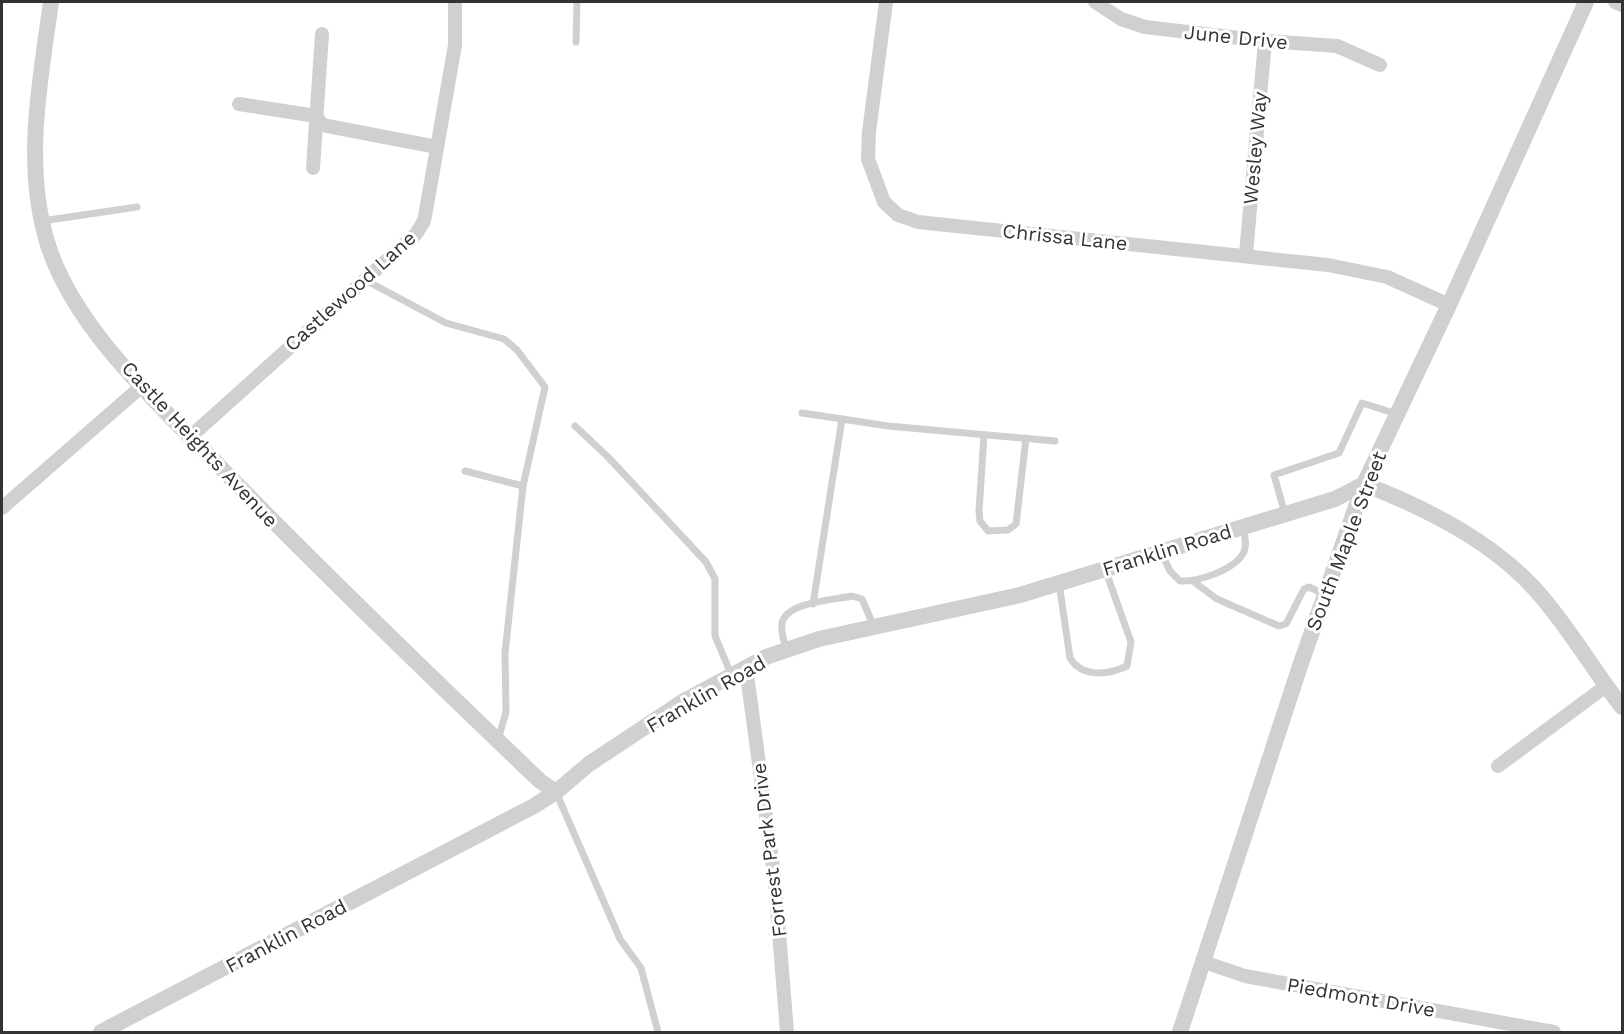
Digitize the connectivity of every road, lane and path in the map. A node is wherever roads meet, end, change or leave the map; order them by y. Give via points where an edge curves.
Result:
1 (51, 2) edge
2 (454, 2) edge
3 (577, 2) edge
4 (886, 2) edge
5 (1095, 2) edge
6 (1586, 2) edge
7 (1615, 2) edge
8 (1623, 5) edge
9 (322, 34) dead end
10 (1265, 41) junction
11 (576, 42) dead end
12 (1380, 65) dead end
13 (239, 104) dead end
14 (316, 116) junction
15 (437, 147) junction
16 (313, 168) dead end
17 (137, 207) dead end
18 (42, 221) junction
19 (1246, 254) junction
20 (365, 280) junction
21 (1449, 305) junction
22 (142, 386) junction
23 (802, 413) dead end
24 (1397, 414) junction
25 (842, 419) junction
26 (574, 426) dead end
27 (984, 435) junction
28 (190, 437) junction
29 (1026, 438) junction
30 (1055, 441) dead end
31 (465, 471) dead end
32 (1364, 484) junction
33 (523, 486) junction
34 (2, 508) edge
35 (1285, 514) junction
36 (1243, 527) junction
37 (1161, 552) junction
38 (1105, 569) junction
39 (1194, 582) junction
40 (1059, 583) junction
41 (1326, 595) junction
42 (813, 604) junction
43 (874, 627) junction
44 (786, 650) junction
45 (739, 671) junction
46 (1606, 686) junction
47 (1623, 707) edge
48 (498, 740) junction
49 (1498, 766) dead end
50 (556, 792) junction
51 (1204, 962) junction
52 (101, 1032) edge
53 (658, 1032) edge
54 (787, 1032) edge
55 (1180, 1032) edge
56 (1554, 1032) edge

1 - 18 street, Castle Heights Avenue via 34,160
2 - 15 street, Castlewood Lane via 455,45
3 - 11 lane
4 - 19 street, Chrissa Lane via 868,132 868,159 884,202 898,215 918,222
5 - 10 street, June Drive via 1121,19 1145,27
6 - 21 street, South Maple Street
7 - 8 street
9 - 14 street
10 - 12 street, June Drive via 1337,46
10 - 19 street, Wesley Way
13 - 14 street
14 - 15 street via 322,125
14 - 16 street
15 - 20 street, Castlewood Lane via 424,221 405,246
17 - 18 lane
18 - 22 street, Castle Heights Avenue via 53,260 73,299
19 - 21 street, Chrissa Lane via 1387,277
20 - 28 street, Castlewood Lane
20 - 33 lane via 446,323 504,339 517,350 545,387
21 - 24 street, South Maple Street
22 - 28 street, Castle Heights Avenue
22 - 34 street
23 - 25 lane
24 - 32 street, South Maple Street
24 - 35 lane via 1362,403 1340,453 1274,475
25 - 27 lane
25 - 42 lane
26 - 45 lane via 706,562 715,579 715,636
27 - 29 lane
27 - 29 lane via 980,521 988,531 1000,532 1008,530 1018,517
28 - 48 street, Castle Heights Avenue via 333,584
29 - 30 lane
31 - 33 lane
32 - 35 street, Franklin Road via 1335,499
32 - 41 street, South Maple Street
32 - 46 street via 1419,508 1492,550 1539,593
33 - 48 lane via 505,653 506,712
35 - 36 street, Franklin Road
36 - 37 street, Franklin Road
36 - 39 lane via 1243,554 1214,575
37 - 38 street, Franklin Road
37 - 39 lane via 1180,581
38 - 40 street, Franklin Road
38 - 40 lane via 1131,642 1127,666 1116,672 1085,673 1070,658
39 - 41 lane via 1217,599 1279,626 1286,624 1304,589 1309,587
40 - 43 street, Franklin Road
41 - 51 street, South Maple Street
42 - 43 lane via 852,596 862,599
42 - 44 lane via 792,608 784,615 781,625
43 - 44 street, Franklin Road
44 - 45 street, Franklin Road
45 - 50 street, Franklin Road via 684,701 589,764
45 - 54 street, Forrest Park Drive via 775,883
46 - 47 street
46 - 49 street
48 - 50 street, Castle Heights Avenue
50 - 52 street, Franklin Road
50 - 53 lane via 620,939 641,968
51 - 55 street, South Maple Street
51 - 56 street, Piedmont Drive via 1245,976

